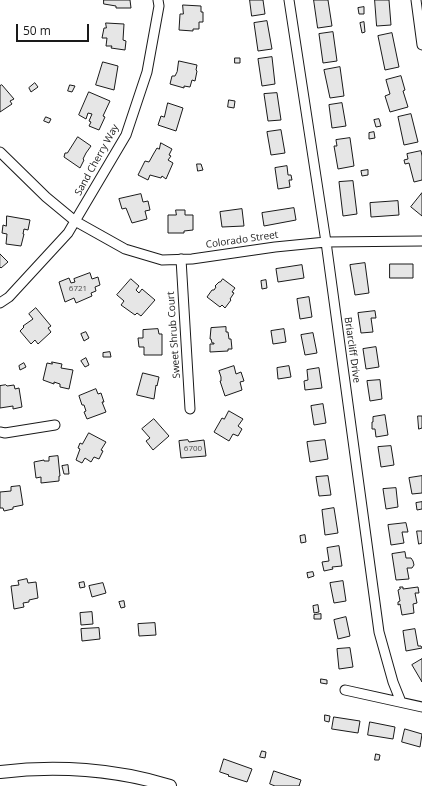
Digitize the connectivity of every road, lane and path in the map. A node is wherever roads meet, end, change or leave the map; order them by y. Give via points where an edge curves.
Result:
1 (158, 0) edge
2 (289, 0) edge
3 (416, 0) edge
4 (422, 46) edge
5 (0, 152) edge
6 (75, 221) junction
7 (422, 241) edge
8 (326, 242) junction
9 (181, 259) junction
10 (0, 303) edge
11 (190, 410) dead end
12 (55, 425) dead end
13 (0, 432) edge
14 (345, 690) dead end
15 (401, 702) junction
16 (422, 707) edge
17 (0, 772) edge
18 (170, 786) edge

1 - 6 street, Sand Cherry Way via 147,72 126,135
2 - 8 street, Briarcliff Drive
3 - 4 street
5 - 6 street, Colorado Street
6 - 9 street, Colorado Street via 125,250 162,260
6 - 10 street, Sand Cherry Way via 68,233
7 - 8 street, Colorado Street
8 - 9 street, Colorado Street
8 - 15 street, Briarcliff Drive via 379,632
9 - 11 street, Sweet Shrub Court
12 - 13 street
14 - 15 street
15 - 16 street
17 - 18 main road via 57,768 136,777

